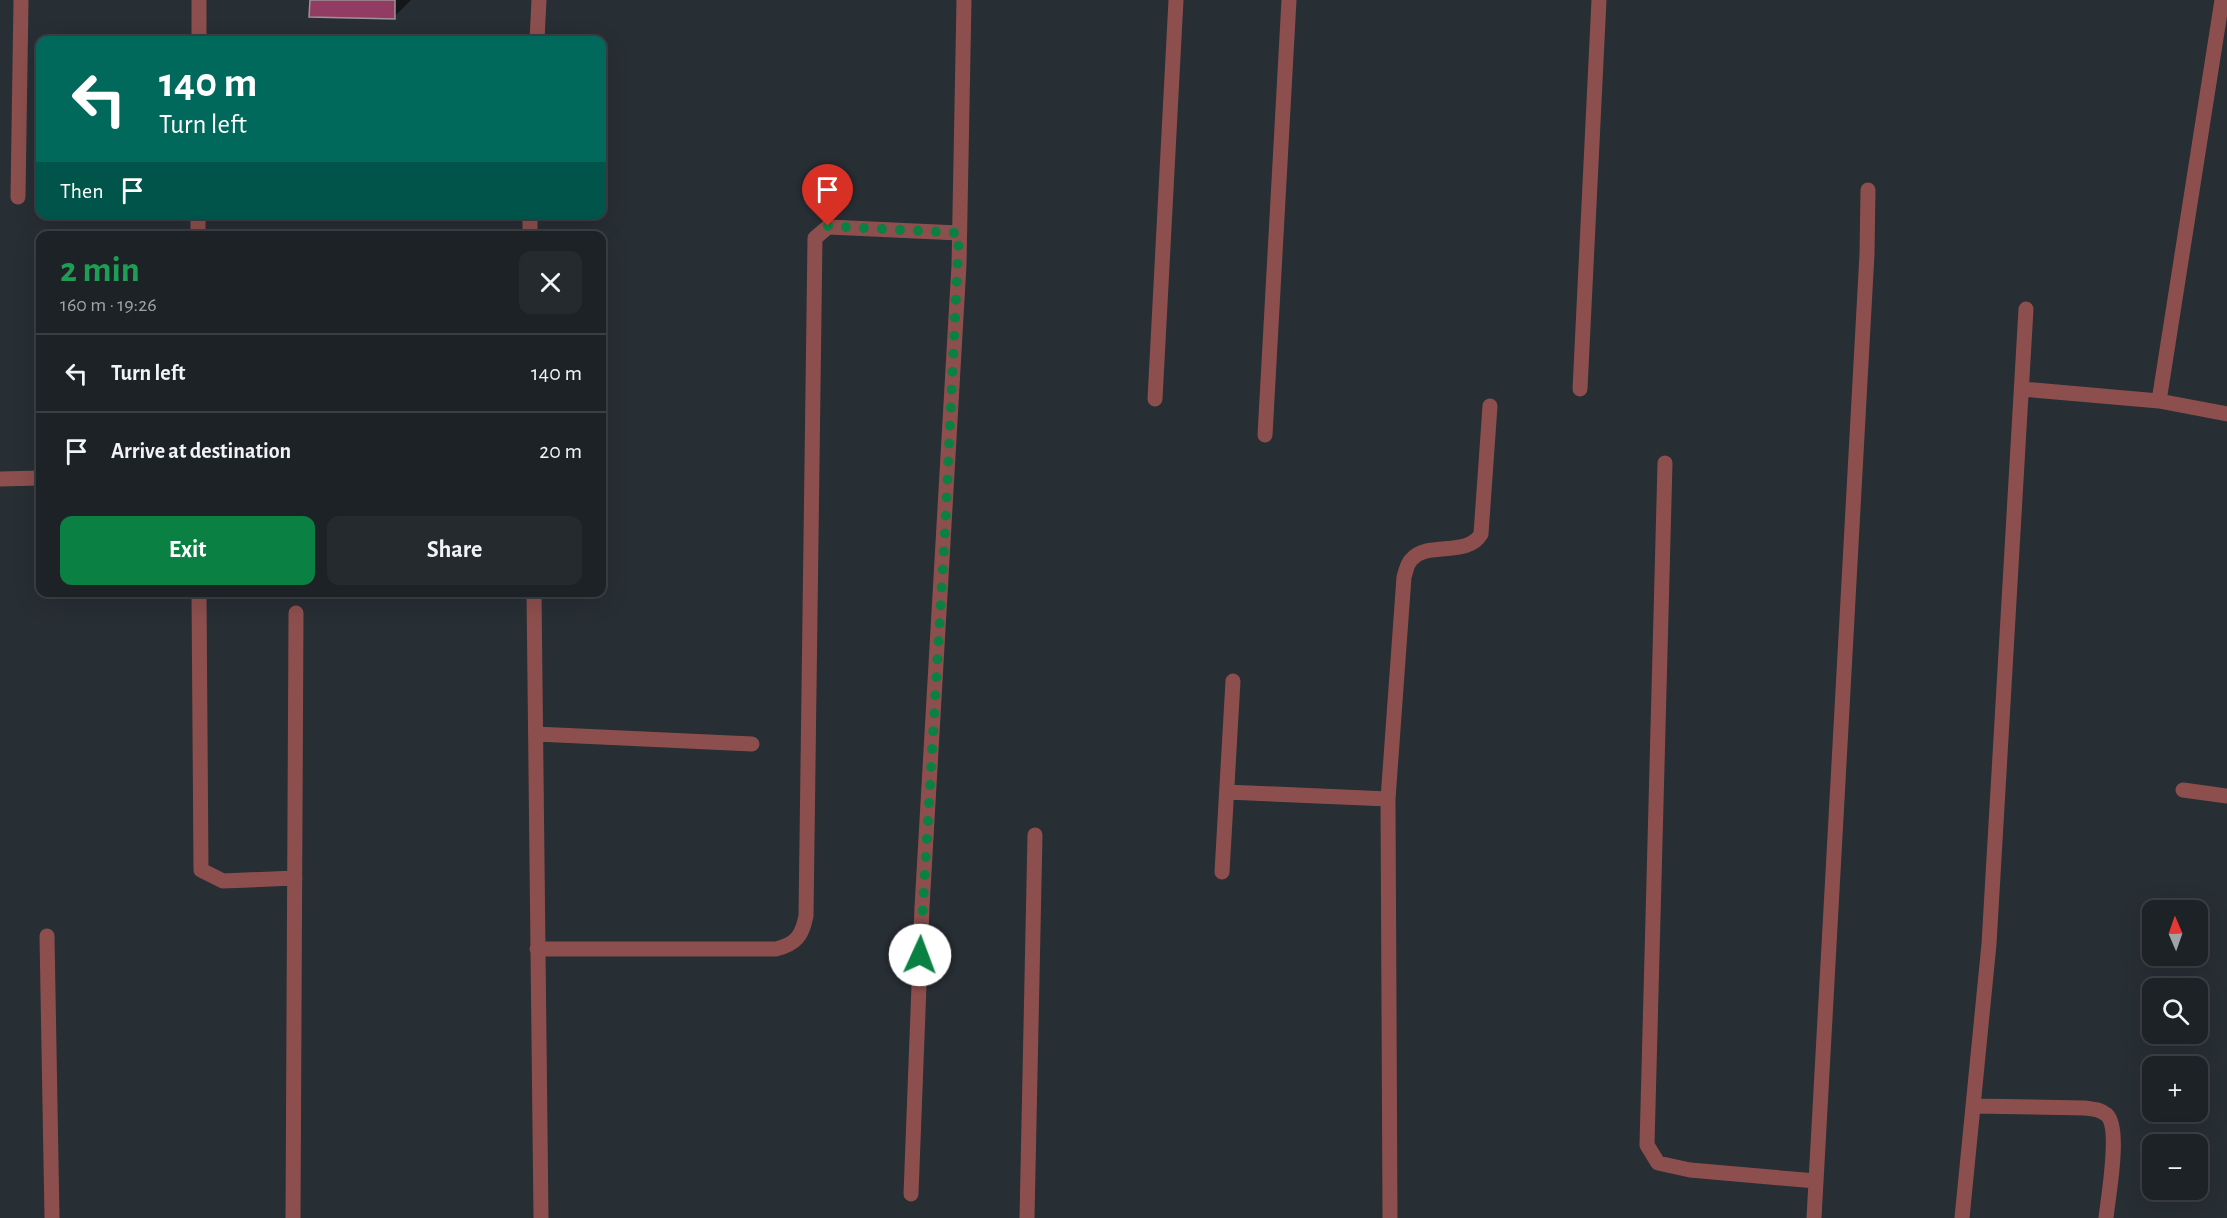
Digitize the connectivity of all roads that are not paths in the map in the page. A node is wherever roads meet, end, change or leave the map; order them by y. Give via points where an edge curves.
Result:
1 (21, 0) edge
2 (199, 0) edge
3 (539, 0) edge
4 (964, 0) edge
5 (1176, 0) edge
6 (1289, 0) edge
7 (1599, 0) edge
8 (2222, 0) edge
9 (199, 36) edge
10 (537, 36) edge
11 (1868, 190) dead end
12 (18, 197) dead end
13 (959, 233) junction
14 (2026, 309) dead end
15 (1580, 389) dead end
16 (2022, 389) junction
17 (1155, 399) dead end
18 (2159, 400) junction
19 (1490, 406) dead end
20 (2227, 414) edge
21 (1265, 435) dead end
22 (1665, 464) dead end
23 (36, 478) edge
24 (0, 479) edge
25 (199, 597) edge
26 (534, 597) edge
27 (296, 613) dead end
28 (1233, 681) dead end
29 (536, 734) junction
30 (752, 744) dead end
31 (2183, 790) dead end
32 (1227, 792) junction
33 (2227, 796) edge
34 (1388, 799) junction
35 (1035, 835) dead end
36 (1222, 872) dead end
37 (295, 878) junction
38 (47, 936) dead end
39 (537, 949) junction
40 (1973, 1106) junction
41 (1816, 1181) junction
42 (911, 1194) dead end
43 (52, 1218) edge
44 (293, 1218) edge
45 (541, 1218) edge
46 (1028, 1218) edge
47 (1390, 1218) edge
48 (1814, 1218) edge
49 (1962, 1218) edge
50 (2106, 1218) edge

1 - 12 street
2 - 9 street
3 - 10 street
4 - 13 street
5 - 17 street
6 - 21 street
7 - 15 street
8 - 18 street
11 - 41 street
13 - 39 street via 828,226 815,238 806,916 798,939 776,949
13 - 42 street via 922,907
14 - 16 street
16 - 18 street
16 - 40 street via 1989,944
18 - 20 street
19 - 34 street via 1477,540 1432,550 1412,558 1407,565
22 - 41 street via 1647,1145 1658,1163 1690,1170
23 - 24 street
25 - 37 street via 201,870 223,881
26 - 29 street
27 - 37 street
28 - 32 street
29 - 30 street
29 - 39 street
31 - 33 street
32 - 34 street
32 - 36 street
34 - 47 street
35 - 46 street
37 - 44 street
38 - 43 street
39 - 45 street
40 - 49 street
40 - 50 street via 2085,1108 2108,1116 2114,1139
41 - 48 street

